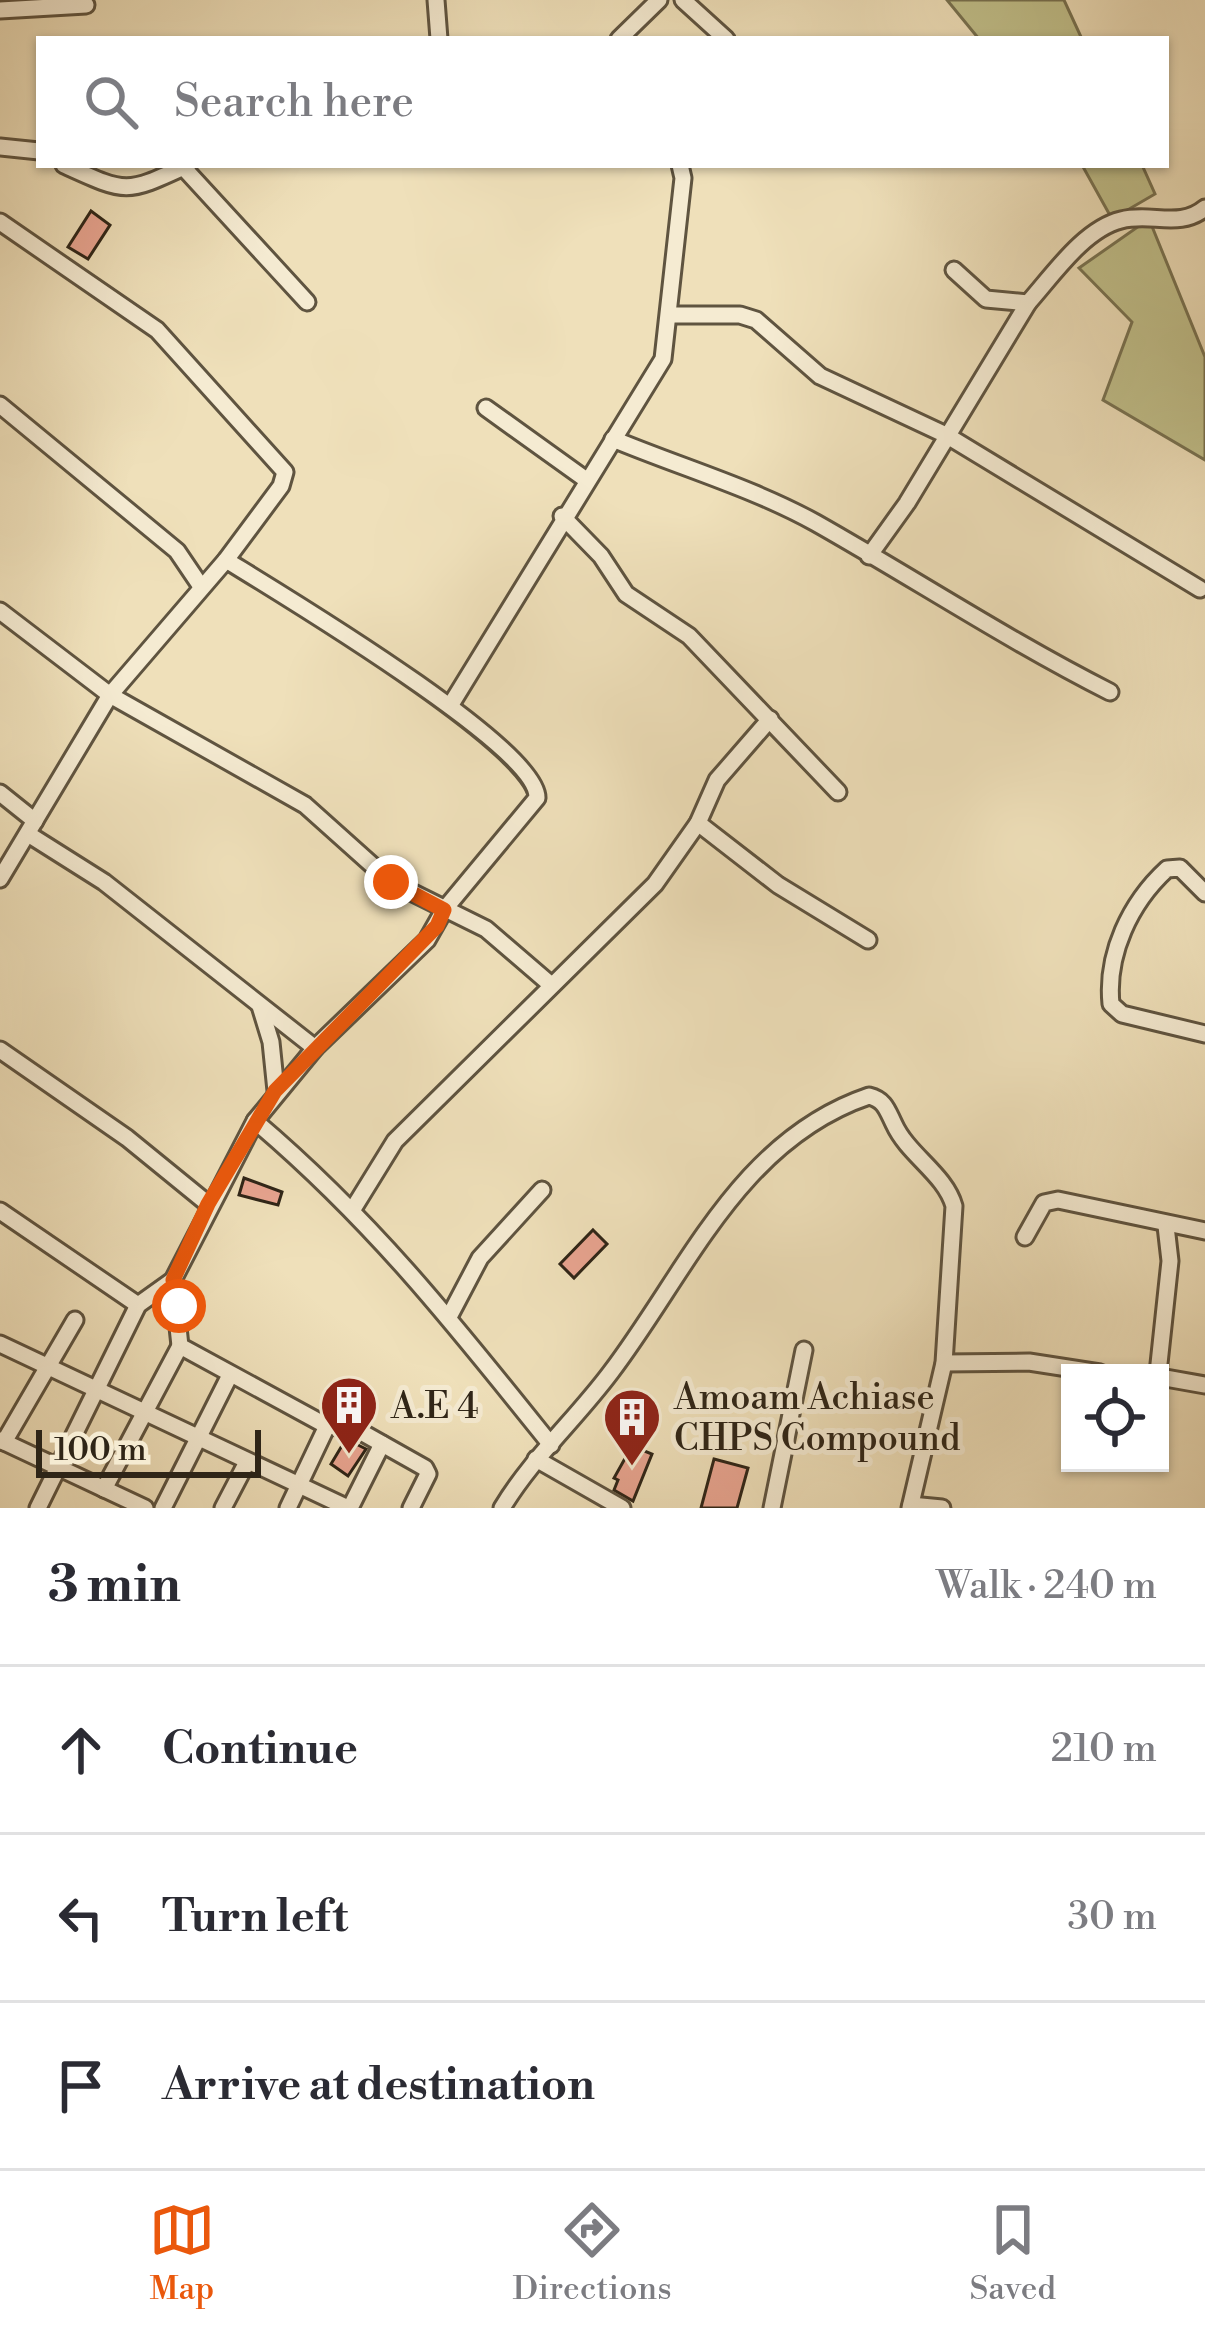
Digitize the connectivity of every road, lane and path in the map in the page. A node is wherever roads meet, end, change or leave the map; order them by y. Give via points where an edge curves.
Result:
1 (436, 0) edge
2 (659, 0) edge
3 (683, 0) edge
4 (86, 5) dead end
5 (0, 10) edge
6 (439, 36) edge
7 (622, 36) edge
8 (723, 36) edge
9 (0, 147) edge
10 (36, 151) edge
11 (71, 168) edge
12 (182, 168) edge
13 (188, 168) edge
14 (681, 168) edge
15 (1205, 208) edge
16 (0, 222) edge
17 (954, 270) dead end
18 (307, 302) dead end
19 (1028, 303) junction
20 (671, 315) junction
21 (0, 405) edge
22 (486, 408) dead end
23 (946, 435) junction
24 (613, 439) junction
25 (585, 479) junction
26 (562, 516) junction
27 (869, 556) junction
28 (226, 560) junction
29 (200, 585) junction
30 (1199, 589) dead end
31 (0, 610) edge
32 (1110, 692) dead end
33 (110, 695) junction
34 (450, 706) junction
35 (770, 719) junction
36 (838, 792) dead end
37 (0, 793) edge
38 (698, 823) junction
39 (32, 827) junction
40 (0, 879) edge
41 (1205, 892) edge
42 (444, 910) junction
43 (868, 940) dead end
44 (550, 984) junction
45 (258, 1001) junction
46 (1205, 1034) edge
47 (315, 1048) junction
48 (0, 1050) edge
49 (275, 1091) junction
50 (255, 1121) junction
51 (542, 1190) dead end
52 (208, 1204) junction
53 (353, 1209) junction
54 (0, 1210) edge
55 (1166, 1226) junction
56 (1205, 1231) edge
57 (1024, 1238) dead end
58 (173, 1280) junction
59 (138, 1305) junction
60 (450, 1315) junction
61 (75, 1319) dead end
62 (0, 1344) edge
63 (180, 1346) junction
64 (804, 1350) dead end
65 (944, 1363) junction
66 (1160, 1364) edge
67 (1061, 1367) edge
68 (46, 1370) junction
69 (230, 1375) junction
70 (1169, 1377) edge
71 (1205, 1385) edge
72 (98, 1394) junction
73 (143, 1414) junction
74 (327, 1426) junction
75 (199, 1440) junction
76 (2, 1441) edge
77 (382, 1444) junction
78 (551, 1445) junction
79 (536, 1460) junction
80 (248, 1462) junction
81 (60, 1468) junction
82 (299, 1484) junction
83 (104, 1489) junction
84 (911, 1507) edge
85 (38, 1508) edge
86 (145, 1508) edge
87 (164, 1508) edge
88 (223, 1508) edge
89 (288, 1508) edge
90 (349, 1508) edge
91 (411, 1508) edge
92 (502, 1508) edge
93 (622, 1508) edge
94 (772, 1508) edge
95 (942, 1508) edge

1 - 6 street
2 - 7 street
3 - 8 street
4 - 5 street
9 - 10 street
11 - 12 street via 132,190
13 - 18 street
14 - 20 street
15 - 19 street via 1190,219 1106,225
16 - 28 street via 158,330 279,463 281,486
17 - 19 street via 986,299
19 - 23 street
20 - 23 street via 756,320 820,376
20 - 24 street via 663,359
21 - 29 street via 177,551
22 - 25 street
23 - 27 street
23 - 30 street
24 - 25 street
24 - 27 street via 813,521
25 - 26 street
26 - 34 street
26 - 35 street via 640,608 688,636
27 - 32 street
28 - 29 street
28 - 34 street
29 - 33 street
31 - 33 street
33 - 39 street
33 - 42 street via 305,805 391,882
34 - 42 street via 538,792
35 - 36 street
35 - 38 street via 717,780
37 - 39 street
38 - 43 street
38 - 44 street via 655,884
39 - 40 street
39 - 45 street
41 - 46 street via 1180,868 1153,882 1116,947 1109,991 1122,1014
42 - 44 street via 486,929
42 - 47 street via 427,940
44 - 53 street via 395,1141
45 - 47 street
45 - 49 street
47 - 49 street
48 - 52 street
49 - 50 street
50 - 52 street
50 - 53 street
51 - 60 street via 480,1258
52 - 58 street
53 - 60 street
54 - 59 street
55 - 56 street
55 - 57 street via 1051,1200
55 - 66 street
58 - 59 street
58 - 63 street
59 - 72 street
60 - 78 street
61 - 68 street
62 - 68 street
63 - 69 street
63 - 73 street
64 - 94 street
65 - 67 street
65 - 78 street via 952,1199 901,1139 880,1099 869,1096 779,1148 731,1195 623,1356
65 - 84 street
68 - 72 street
68 - 76 street
69 - 74 street
69 - 75 street
70 - 71 street
72 - 73 street
72 - 81 street
73 - 75 street
73 - 83 street
74 - 77 street via 354,1428
74 - 82 street
75 - 80 street
75 - 87 street
76 - 81 street
77 - 90 street
77 - 91 street via 428,1471
78 - 79 street
79 - 92 street
79 - 93 street
80 - 82 street
80 - 88 street
81 - 83 street
81 - 85 street
82 - 89 street
82 - 90 street
83 - 86 street
84 - 95 street

